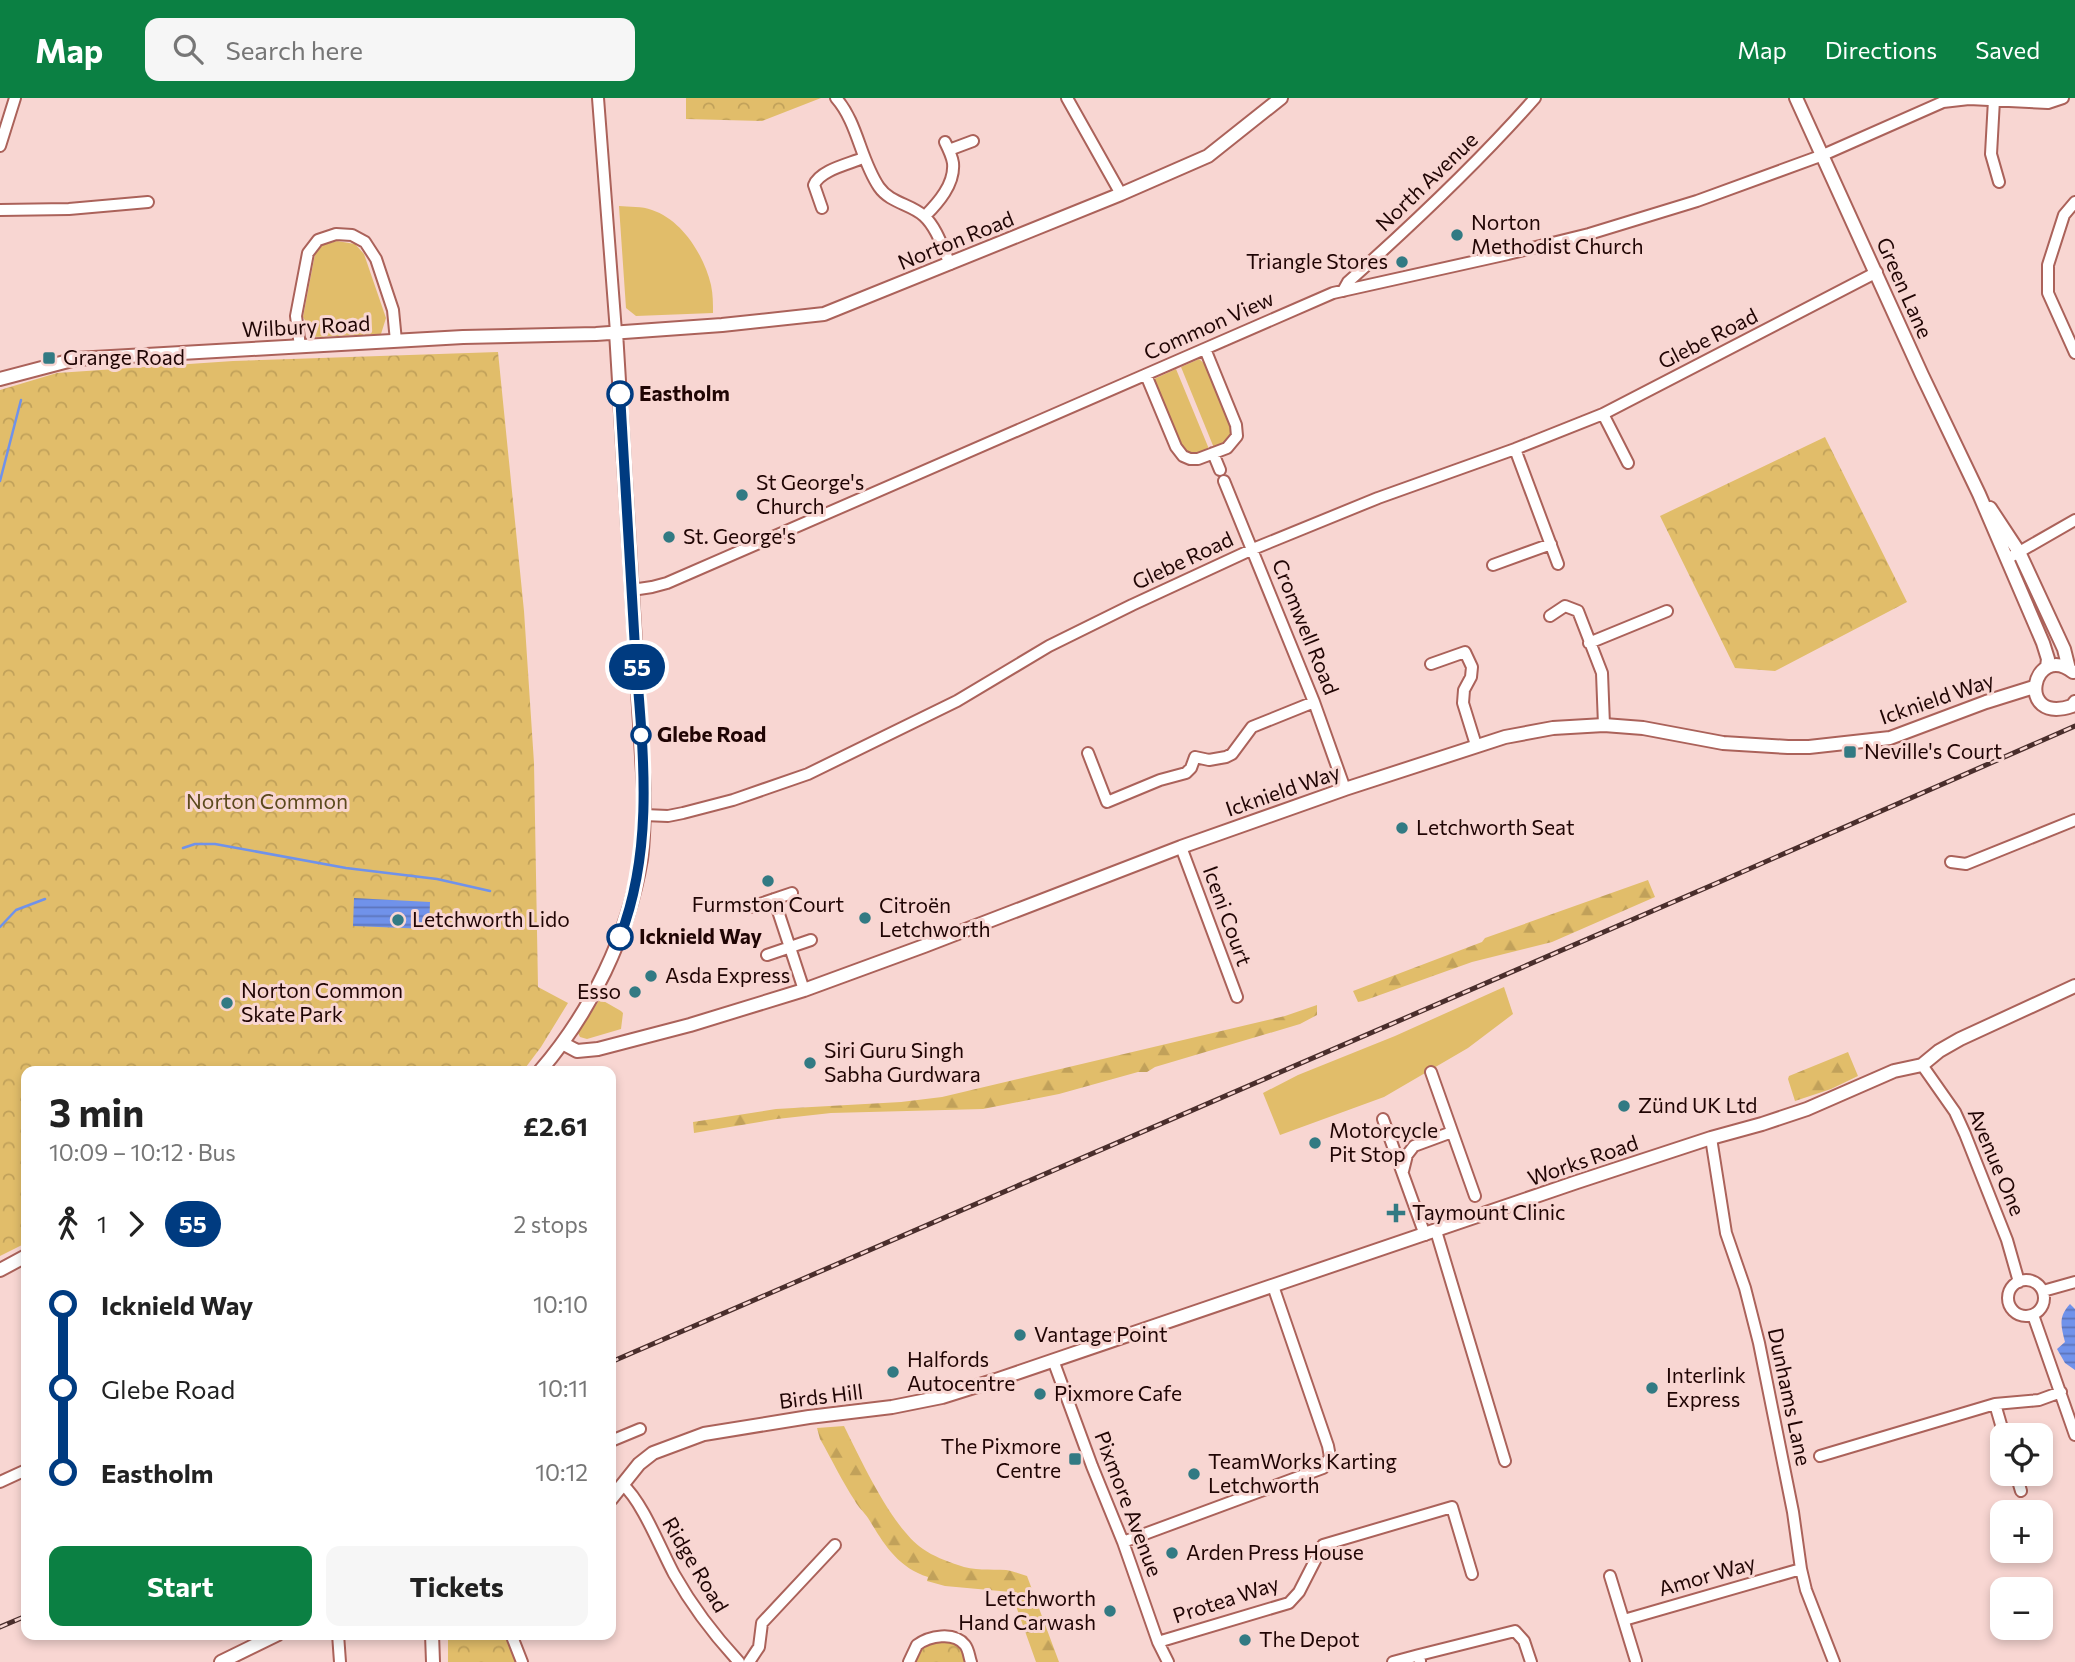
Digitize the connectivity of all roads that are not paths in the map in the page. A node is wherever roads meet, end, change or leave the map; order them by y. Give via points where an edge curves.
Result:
1 (15, 98) edge
2 (598, 98) edge
3 (836, 98) edge
4 (1067, 98) edge
5 (1281, 98) edge
6 (1535, 98) edge
7 (1796, 98) edge
8 (2063, 98) edge
9 (1952, 99) edge
10 (1994, 100) junction
11 (973, 141) dead end
12 (0, 146) edge
13 (1823, 155) junction
14 (863, 158) junction
15 (1999, 182) dead end
16 (1121, 194) junction
17 (148, 202) dead end
18 (2075, 202) edge
19 (822, 208) dead end
20 (0, 210) edge
21 (925, 216) junction
22 (950, 264) junction
23 (1877, 272) junction
24 (1343, 291) junction
25 (616, 332) junction
26 (396, 341) junction
27 (300, 346) junction
28 (1205, 349) junction
29 (2075, 353) edge
30 (1146, 375) junction
31 (0, 379) edge
32 (1603, 414) junction
33 (1515, 449) junction
34 (1213, 453) junction
35 (1628, 463) dead end
36 (1220, 470) dead end
37 (1224, 481) dead end
38 (2075, 520) edge
39 (1551, 544) junction
40 (1253, 550) junction
41 (2013, 556) junction
42 (1558, 564) dead end
43 (1493, 565) dead end
44 (632, 590) junction
45 (1667, 611) dead end
46 (1550, 616) dead end
47 (1589, 643) junction
48 (1431, 664) dead end
49 (2047, 667) junction
50 (2072, 672) edge
51 (2034, 687) junction
52 (1314, 702) junction
53 (2074, 707) edge
54 (1604, 725) junction
55 (1476, 745) junction
56 (1088, 753) dead end
57 (1345, 789) junction
58 (644, 815) junction
59 (2075, 820) edge
60 (1181, 848) junction
61 (1951, 862) dead end
62 (792, 893) dead end
63 (774, 899) junction
64 (751, 907) dead end
65 (811, 940) dead end
66 (790, 947) junction
67 (766, 955) dead end
68 (2075, 986) edge
69 (804, 990) junction
70 (1237, 998) dead end
71 (564, 1044) junction
72 (1922, 1065) junction
73 (544, 1066) edge
74 (1431, 1072) dead end
75 (1383, 1119) dead end
76 (1452, 1132) junction
77 (1711, 1138) junction
78 (1403, 1171) junction
79 (1475, 1196) dead end
80 (1431, 1233) junction
81 (21, 1259) edge
82 (0, 1270) edge
83 (2019, 1282) junction
84 (2075, 1282) edge
85 (1273, 1286) junction
86 (2043, 1291) junction
87 (2033, 1315) junction
88 (1053, 1360) junction
89 (2061, 1392) junction
90 (1995, 1404) junction
91 (2001, 1423) edge
92 (640, 1429) dead end
93 (2075, 1435) edge
94 (616, 1439) edge
95 (1820, 1456) dead end
96 (1505, 1461) dead end
97 (21, 1472) edge
98 (0, 1482) edge
99 (623, 1485) junction
100 (2020, 1486) edge
101 (2021, 1491) dead end
102 (616, 1493) edge
103 (1123, 1542) junction
104 (835, 1545) dead end
105 (1801, 1569) junction
106 (1472, 1574) dead end
107 (1610, 1576) dead end
108 (1624, 1620) junction
109 (266, 1640) edge
110 (338, 1640) edge
111 (432, 1640) edge
112 (513, 1640) edge
113 (1158, 1642) junction
114 (1420, 1659) edge
115 (1636, 1661) edge
116 (221, 1662) edge
117 (340, 1662) edge
118 (433, 1662) edge
119 (522, 1662) edge
120 (739, 1662) edge
121 (749, 1662) edge
122 (909, 1662) edge
123 (971, 1662) edge
124 (1168, 1662) edge
125 (1393, 1662) edge
126 (1531, 1662) edge
127 (1834, 1662) edge

1 - 12 street
2 - 25 street
3 - 14 street
4 - 16 street
5 - 16 street, Norton Road via 1208,156
6 - 24 street, North Avenue
7 - 13 street, Green Lane
8 - 10 street via 2048,103
9 - 10 street
9 - 13 street, Common View
10 - 15 street via 1991,154
11 - 21 street via 947,146 953,163 951,177
13 - 23 street, Green Lane
13 - 24 street, Common View via 1589,234
14 - 19 street via 815,181
14 - 21 street via 880,189
16 - 22 street, Norton Road
17 - 20 street
18 - 29 street via 2064,215 2048,265 2047,285
21 - 22 street
22 - 25 street, Norton Road via 824,314
23 - 32 street, Glebe Road
23 - 41 street, Green Lane via 1922,376 1979,494 2001,524
24 - 28 street, Common View
25 - 26 street, Wilbury Road
25 - 44 street
26 - 27 street, Wilbury Road
26 - 27 street via 393,310 376,259 362,241 336,234 318,240 308,253 296,316
27 - 31 street, Wilbury Road via 76,359
28 - 30 street, Common View
28 - 34 street via 1237,436 1227,449
30 - 34 street via 1183,456 1198,459
30 - 44 street, Common View via 667,583
32 - 33 street, Glebe Road
32 - 35 street
33 - 39 street
33 - 40 street, Glebe Road via 1378,498
34 - 36 street
37 - 40 street, Cromwell Road
38 - 41 street
39 - 42 street
39 - 43 street
40 - 52 street, Cromwell Road
40 - 58 street, Glebe Road via 1049,646 957,701 808,774 683,813
41 - 49 street, Green Lane
41 - 50 street, Green Lane
44 - 58 street
45 - 47 street
46 - 47 street via 1565,606 1578,611
47 - 54 street via 1602,673
48 - 55 street via 1465,652 1472,667 1464,703
49 - 50 street, Green Lane via 2057,665
49 - 51 street
51 - 53 street via 2045,707
51 - 54 street, Icknield Way via 1890,738 1809,747 1723,743
52 - 56 street via 1252,727 1226,757 1195,757 1186,773 1107,802
52 - 57 street, Cromwell Road
54 - 55 street, Icknield Way via 1553,728
55 - 57 street, Icknield Way
57 - 60 street, Icknield Way
58 - 71 street via 641,859 628,916 605,971
59 - 61 street via 1966,864
60 - 69 street, Icknield Way
60 - 70 street, Iceni Court
62 - 63 street
63 - 64 street
63 - 66 street
65 - 66 street
66 - 67 street
66 - 69 street
68 - 72 street, Works Road via 1960,1039
69 - 71 street, Icknield Way via 598,1049 577,1051
71 - 73 street
72 - 77 street, Works Road via 1894,1071 1807,1109
72 - 83 street, Avenue One via 1965,1134
74 - 76 street
75 - 78 street
76 - 78 street via 1414,1146
76 - 79 street
77 - 80 street, Works Road
77 - 105 street, Dunhams Lane via 1726,1233 1759,1343
78 - 80 street
80 - 85 street, Works Road
80 - 96 street
81 - 82 street
83 - 86 street via 2033,1281
83 - 87 street via 2010,1292 2010,1305 2019,1315
84 - 86 street
85 - 88 street, Works Road
85 - 103 street via 1330,1457 1323,1468
86 - 87 street via 2043,1305
87 - 89 street
88 - 99 street, Birds Hill via 930,1400 704,1434 653,1454
88 - 103 street, Pixmore Avenue
89 - 90 street via 2039,1400
89 - 93 street
90 - 91 street
90 - 95 street
92 - 94 street
97 - 98 street
99 - 102 street, Birds Hill
99 - 120 street, Ridge Road via 700,1616
100 - 101 street
103 - 113 street, Pixmore Avenue
104 - 121 street via 762,1623 759,1647
105 - 108 street, Amor Way
105 - 127 street, Dunhams Lane
106 - 113 street, Protea Way via 1452,1507 1323,1545 1289,1603
107 - 108 street
108 - 115 street
109 - 116 street
110 - 117 street
111 - 118 street
112 - 119 street
113 - 124 street, Pixmore Avenue
114 - 125 street
114 - 126 street via 1515,1631
122 - 123 street via 917,1645 936,1636 961,1642

